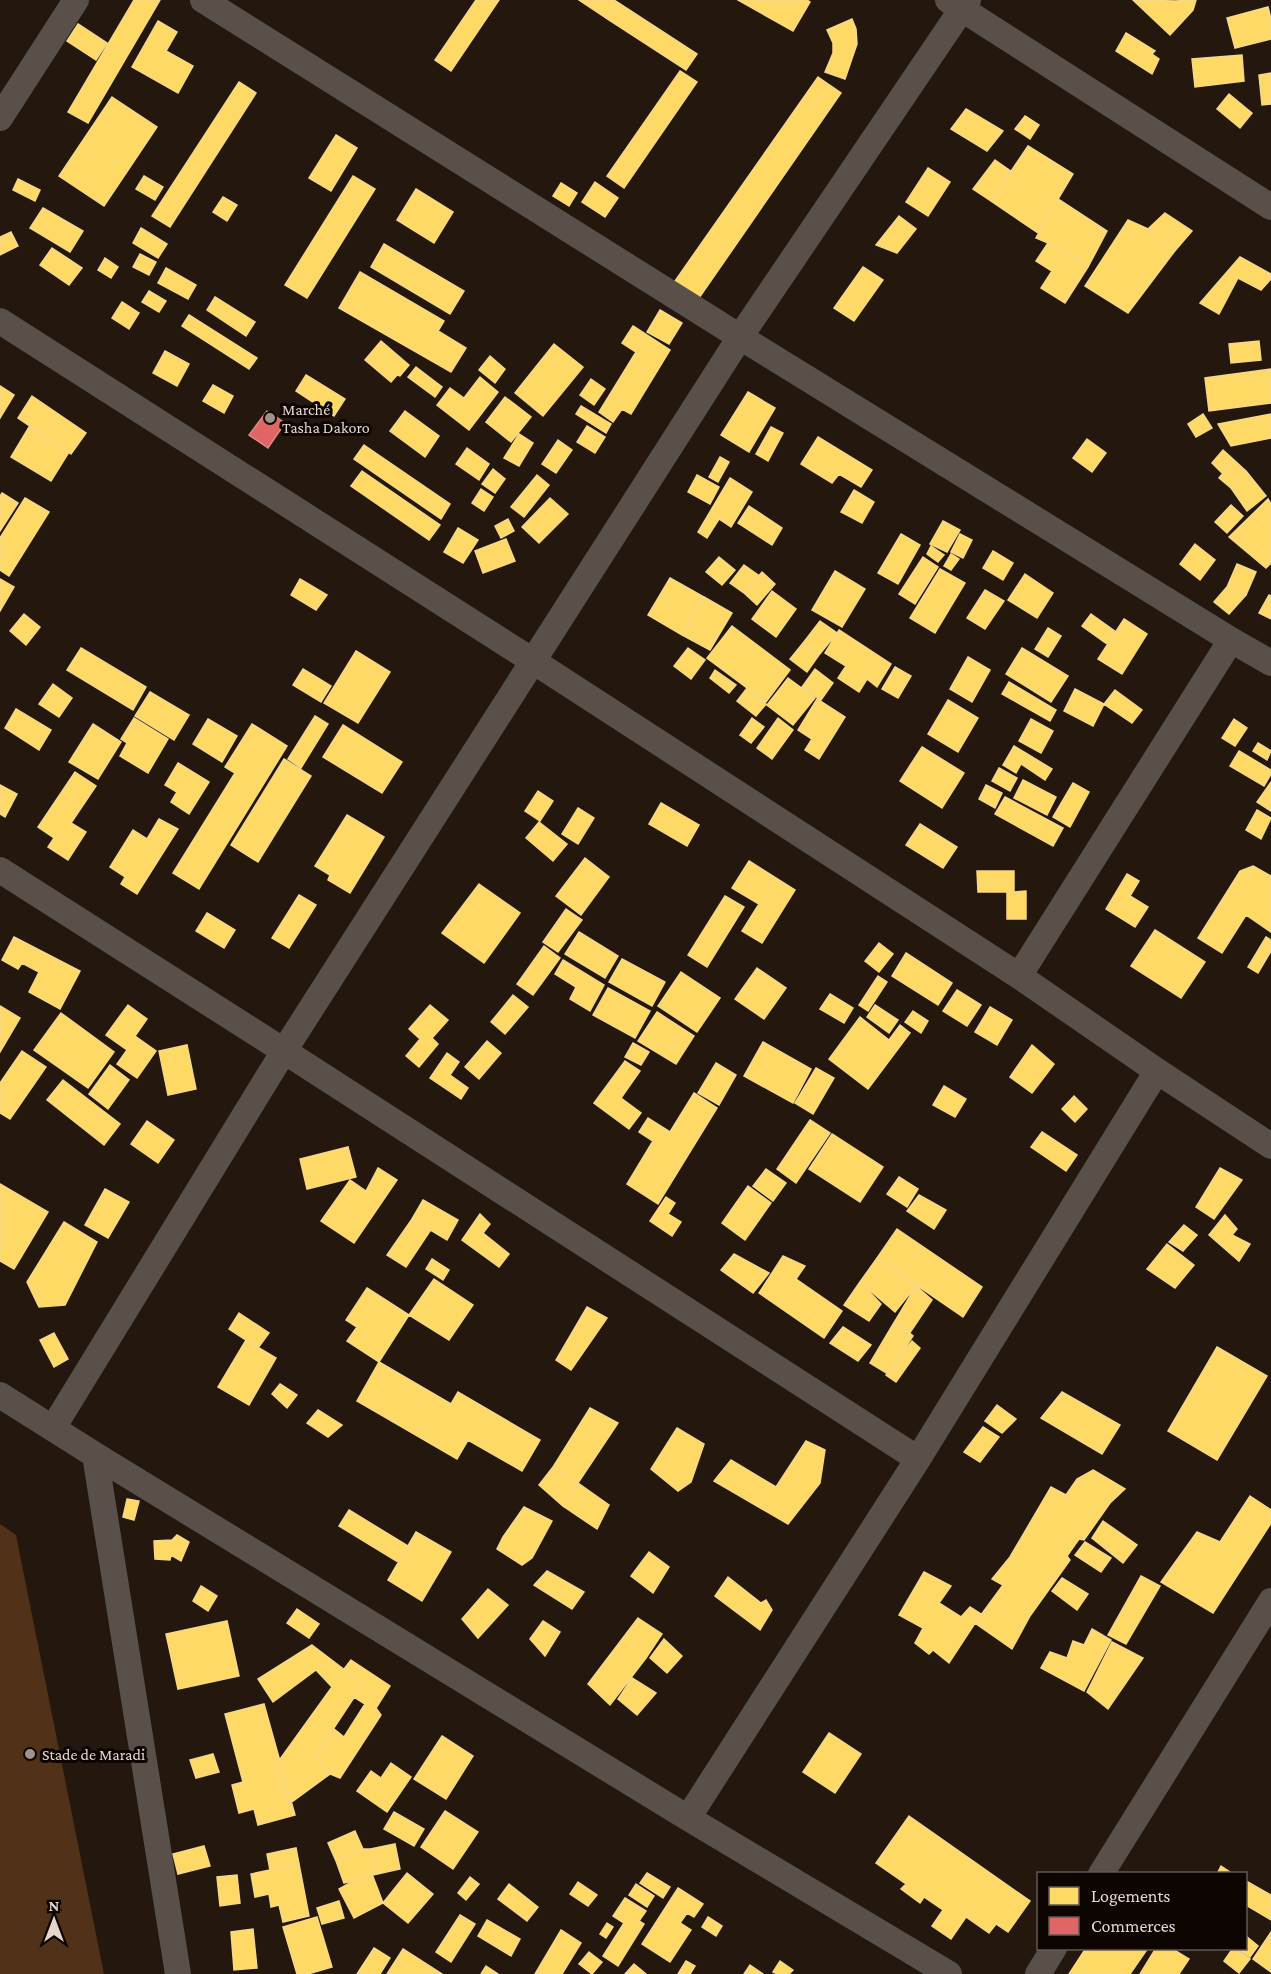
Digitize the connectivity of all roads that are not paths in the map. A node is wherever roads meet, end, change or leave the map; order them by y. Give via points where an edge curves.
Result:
1 (76, 0) edge
2 (203, 0) edge
3 (959, 3) edge
4 (0, 118) edge
5 (1271, 207) edge
6 (0, 321) edge
7 (740, 337) junction
8 (1231, 640) junction
9 (533, 661) junction
10 (1271, 663) edge
11 (0, 870) edge
12 (1019, 976) junction
13 (284, 1051) junction
14 (1157, 1071) junction
15 (1271, 1146) edge
16 (0, 1395) edge
17 (27, 1412) junction
18 (0, 1418) edge
19 (53, 1428) junction
20 (94, 1455) junction
21 (918, 1459) junction
22 (1271, 1602) edge
23 (688, 1818) junction
24 (1102, 1872) edge
25 (1053, 1950) edge
26 (178, 1974) edge
27 (949, 1974) edge
28 (1038, 1974) edge

1 - 4 street
2 - 7 street
3 - 5 street
3 - 7 street
6 - 9 street
7 - 8 street
7 - 9 street
8 - 10 street
8 - 12 street
9 - 12 street
9 - 13 street
11 - 13 street
12 - 14 street
13 - 19 street
13 - 21 street
14 - 15 street
14 - 21 street
16 - 17 street
17 - 18 street
17 - 19 street
19 - 20 street
20 - 23 street
20 - 26 street
21 - 23 street
22 - 24 street
23 - 27 street
25 - 28 street

